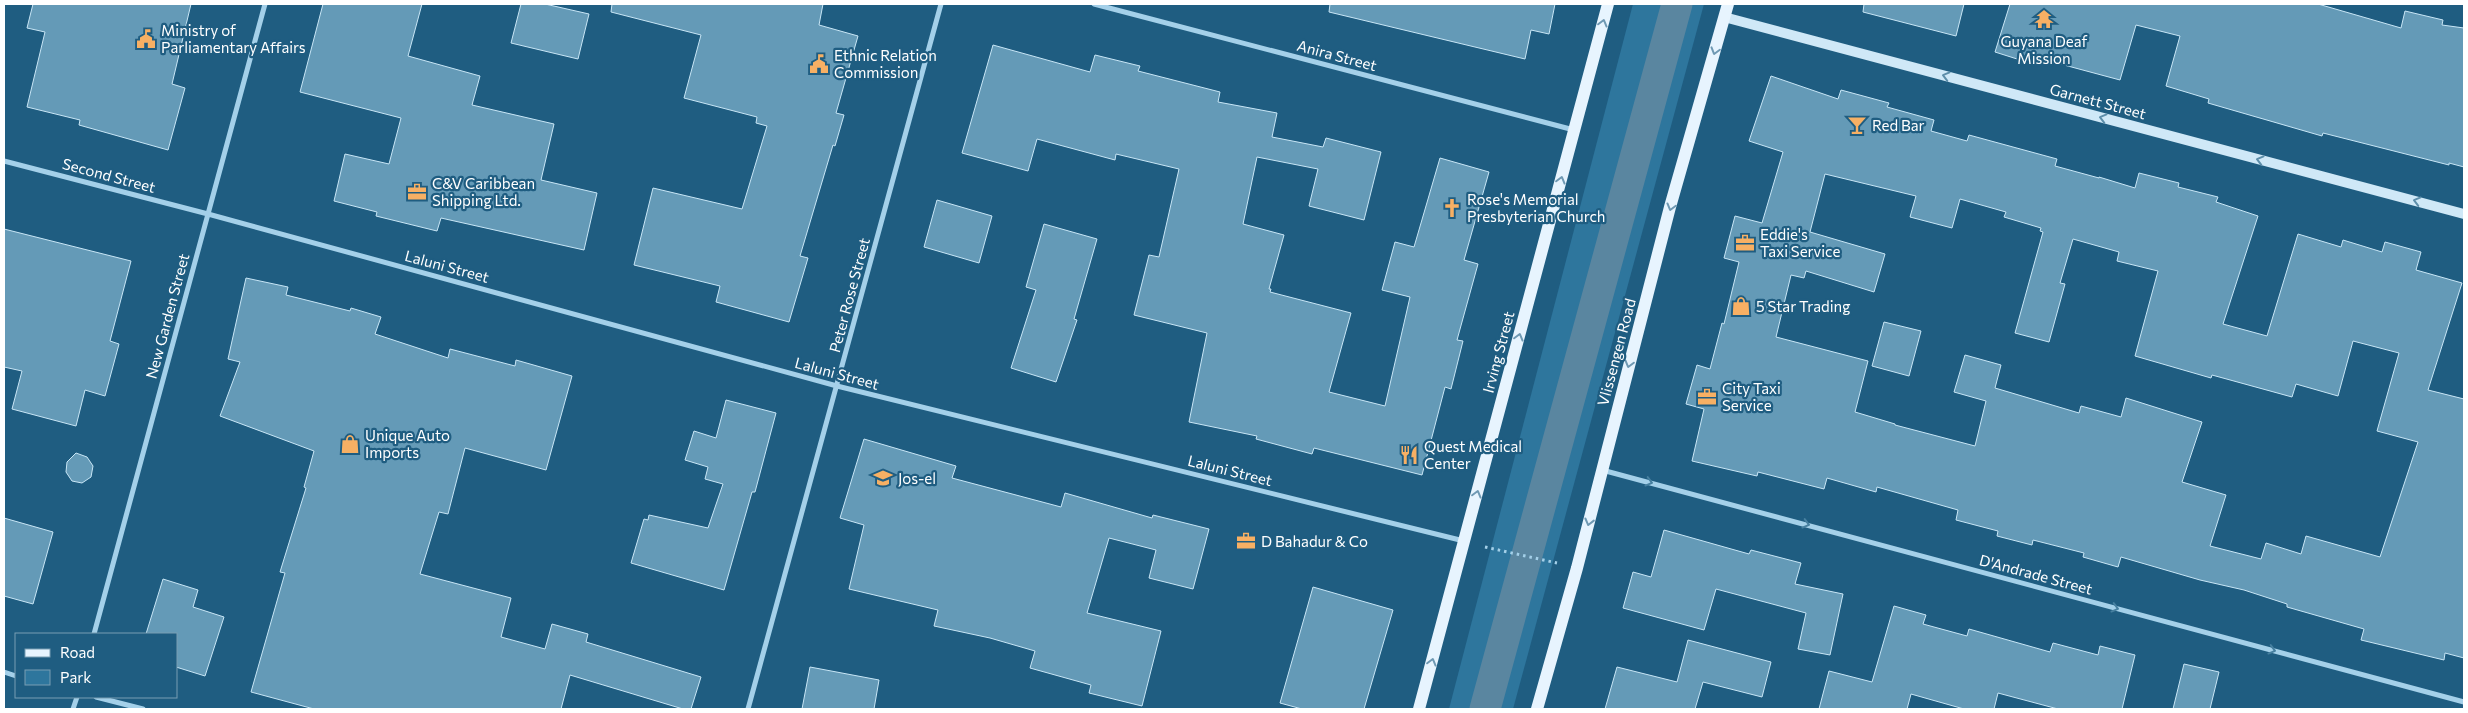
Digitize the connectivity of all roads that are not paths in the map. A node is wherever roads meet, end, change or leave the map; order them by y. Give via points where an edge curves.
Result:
1 (265, 4) edge
2 (941, 4) edge
3 (1094, 4) edge
4 (1608, 4) edge
5 (1728, 4) edge
6 (1724, 17) junction
7 (1574, 130) junction
8 (4, 161) edge
9 (208, 214) junction
10 (2464, 214) edge
11 (837, 386) junction
12 (1602, 469) junction
13 (1464, 541) junction
14 (94, 633) edge
15 (100, 698) edge
16 (2464, 702) edge
17 (143, 709) edge
18 (748, 709) edge
19 (1419, 709) edge
20 (1536, 709) edge

1 - 9 street, New Garden Street
2 - 11 street, Peter Rose Street
3 - 7 street, Anira Street
7 -> 4 main road, Irving Street
5 - 6 main road, Vlissengen Road
10 -> 6 street, Garnett Street
6 -> 12 main road, Vlissengen Road
13 -> 7 main road, Irving Street
8 - 9 street, Second Street
9 - 11 street, Laluni Street
9 - 14 street, New Garden Street
11 - 13 street, Laluni Street
11 - 18 street, Peter Rose Street
12 -> 16 street, D'Andrade Street
12 -> 20 main road, Vlissengen Road
19 -> 13 main road, Irving Street
15 - 17 street

